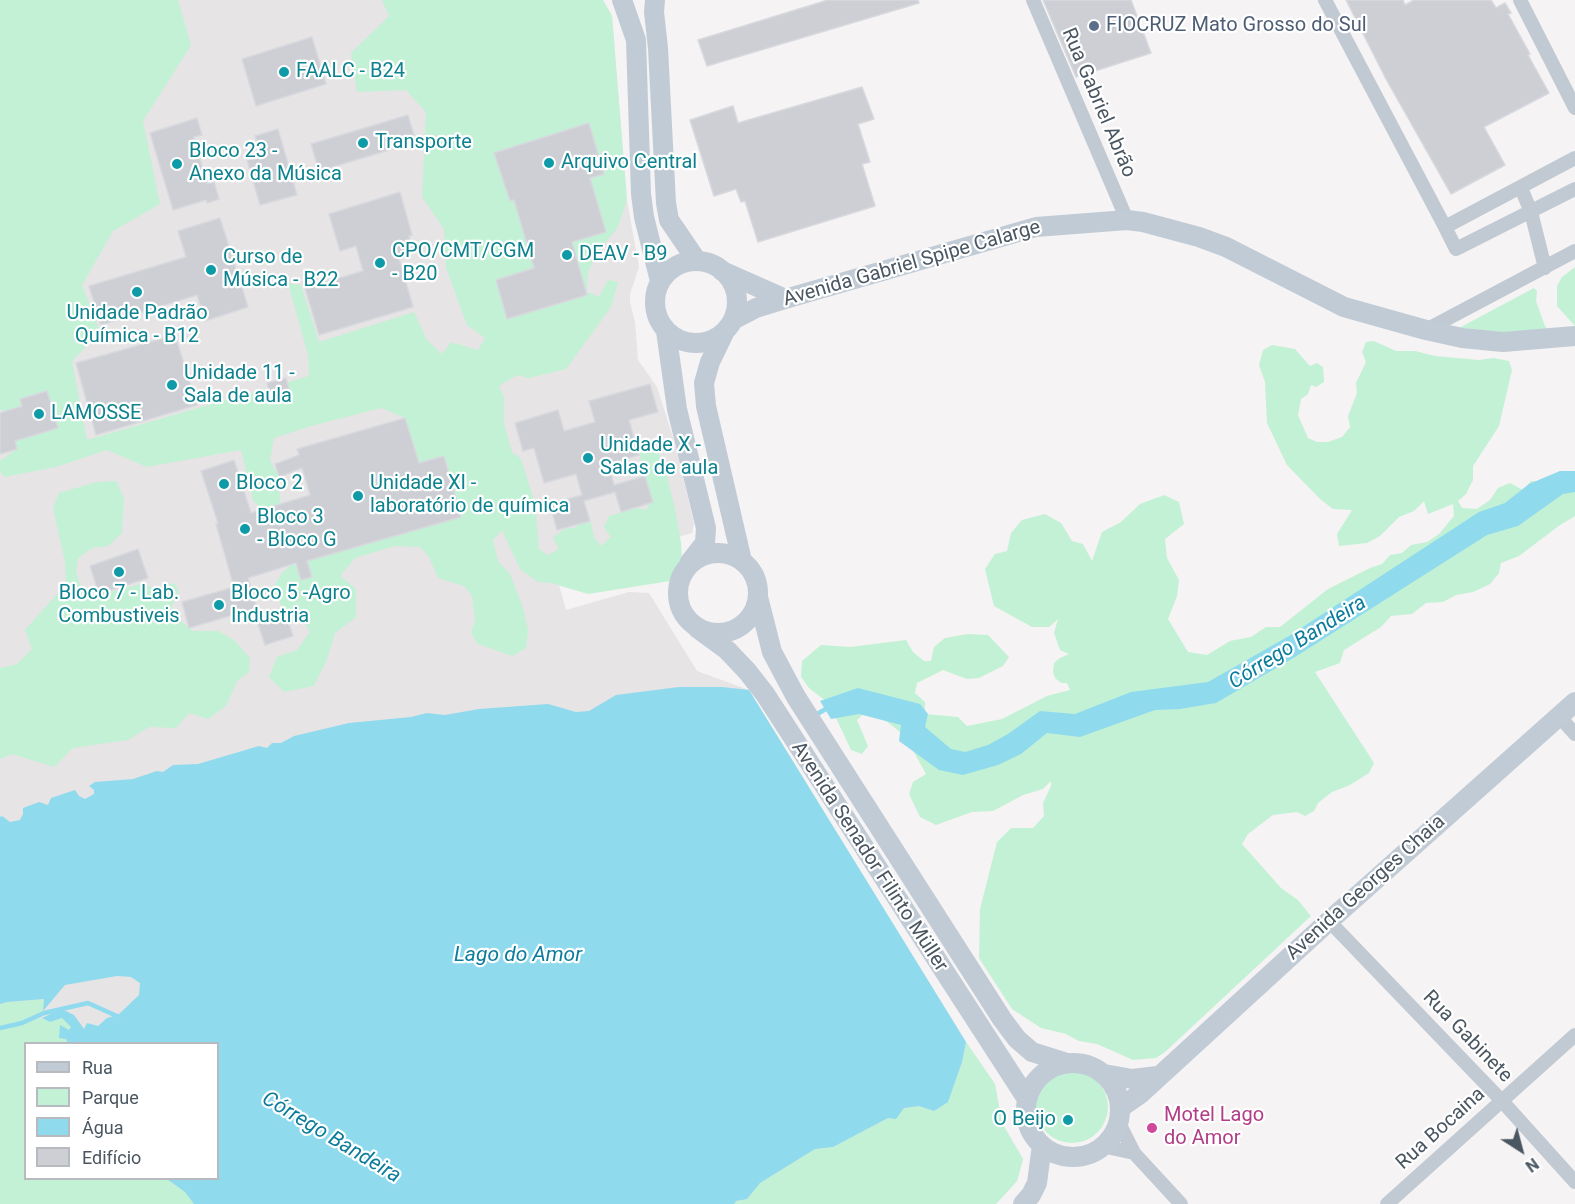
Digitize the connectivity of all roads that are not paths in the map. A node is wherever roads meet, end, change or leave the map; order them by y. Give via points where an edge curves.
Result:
1 (622, 0) edge
2 (655, 0) edge
3 (1033, 0) edge
4 (1325, 0) edge
5 (1520, 0) edge
6 (1575, 108) edge
7 (1575, 158) edge
8 (1521, 188) junction
9 (1575, 189) edge
10 (1530, 212) junction
11 (1127, 220) junction
12 (1445, 227) junction
13 (1575, 251) edge
14 (696, 261) junction
15 (1545, 268) junction
16 (722, 271) junction
17 (660, 281) junction
18 (785, 299) junction
19 (729, 325) junction
20 (1426, 330) junction
21 (666, 332) junction
22 (1575, 336) edge
23 (742, 561) junction
24 (687, 566) junction
25 (758, 597) junction
26 (697, 628) junction
27 (1575, 702) edge
28 (1559, 716) junction
29 (1575, 734) edge
30 (1329, 921) junction
31 (1575, 1035) edge
32 (1067, 1063) junction
33 (1104, 1074) junction
34 (1158, 1076) junction
35 (1027, 1099) junction
36 (1502, 1101) junction
37 (1119, 1115) junction
38 (1042, 1145) junction
39 (1102, 1146) junction
40 (1134, 1153) junction
41 (1575, 1182) edge
42 (1023, 1204) edge
43 (1181, 1204) edge
44 (1387, 1204) edge

1 - 17 main road via 636,40 641,194
2 - 14 main road via 666,203 669,220
3 - 11 street, Rua Gabriel Abrão
4 - 12 street
5 - 6 street
7 - 8 street
8 - 10 street
8 - 12 street
9 - 10 street
10 - 12 street via 1456,249
10 - 15 street
11 - 18 main road, Avenida Gabriel Spipe Calarge via 1036,227
11 - 20 main road, Avenida Gabriel Spipe Calarge via 1199,237 1344,307
13 - 15 street
14 - 16 main road
14 - 17 main road via 682,263
15 - 20 street
16 - 18 main road
16 - 19 main road via 736,294 737,307
17 - 21 main road via 655,307
18 - 19 main road, Avenida Gabriel Spipe Calarge via 756,308
19 - 21 main road via 715,339 696,343
19 - 23 main road via 710,362 704,384
20 - 22 main road, Avenida Gabriel Spipe Calarge via 1503,342
21 - 24 main road via 677,410 706,528 705,543
23 - 24 main road via 732,555 708,554
23 - 25 main road via 754,577
24 - 26 main road via 679,580 678,602
25 - 26 main road via 755,610 736,629 716,633
25 - 32 main road, Avenida Senador Filinto Müller via 772,652 796,697 1002,1019 1032,1052
26 - 35 main road, Avenida Senador Filinto Müller via 727,650 765,694
27 - 28 main road, Avenida Georges Chaia
28 - 29 street
28 - 30 main road, Avenida Georges Chaia
30 - 34 main road, Avenida Georges Chaia
30 - 36 street, Rua Gabinete
31 - 36 street, Rua Bocaina
32 - 33 main road via 1080,1063
32 - 35 main road via 1042,1075
33 - 34 main road via 1132,1079
33 - 37 main road via 1116,1089
34 - 37 main road, Avenida Georges Chaia
35 - 38 main road via 1028,1124
36 - 41 street, Rua Gabinete
36 - 44 street, Rua Bocaina
37 - 39 main road via 1112,1135
37 - 40 street
38 - 39 main road via 1072,1156 1091,1153
38 - 42 main road via 1037,1183
39 - 40 street
40 - 43 street

